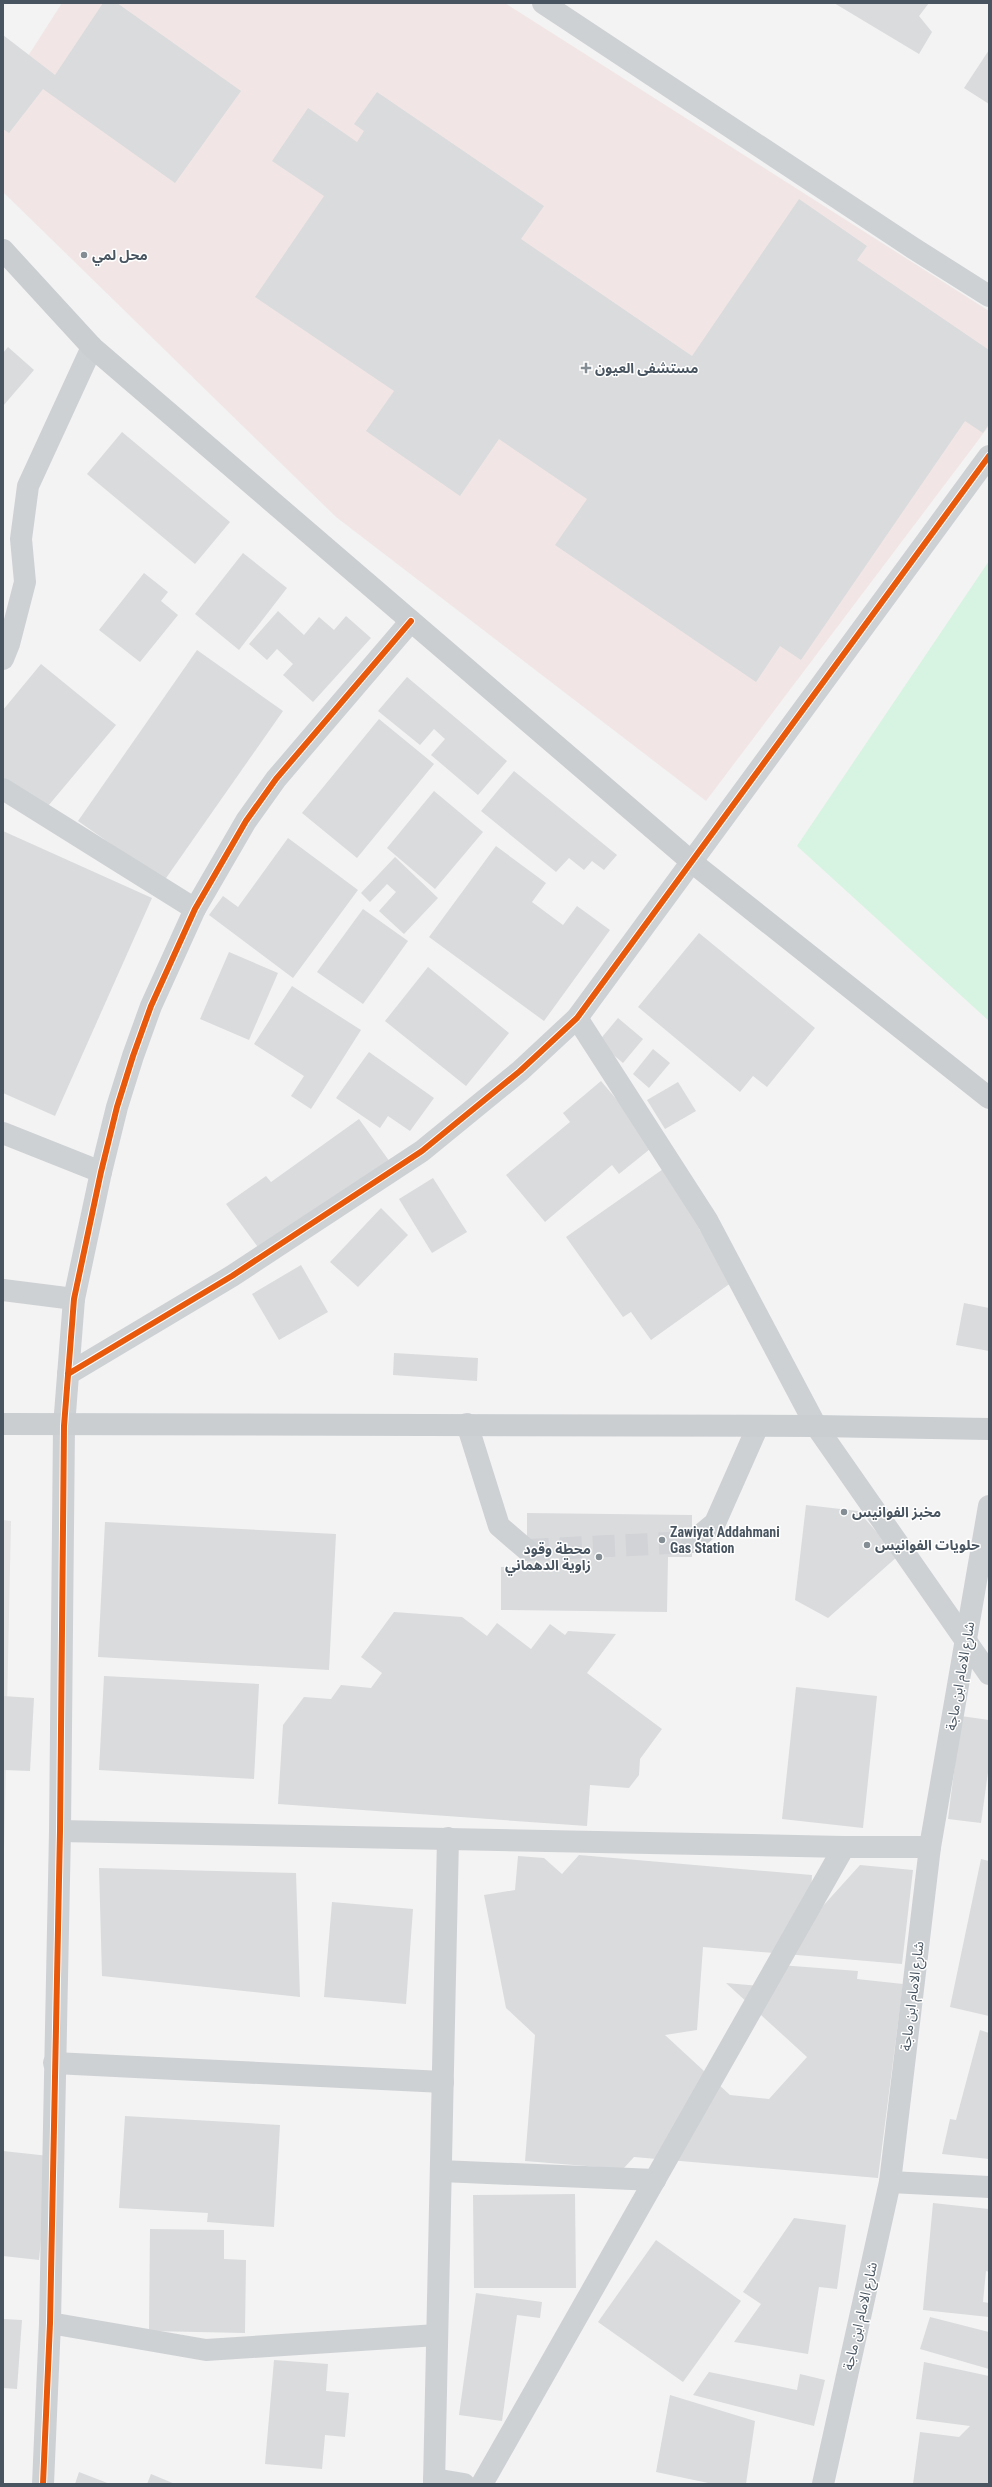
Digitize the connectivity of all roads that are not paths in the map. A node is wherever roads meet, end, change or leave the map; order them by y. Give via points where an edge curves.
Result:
1 (543, 3) edge
2 (3, 250) edge
3 (3, 262) edge
4 (28, 278) junction
5 (989, 296) edge
6 (92, 347) junction
7 (989, 456) edge
8 (411, 621) junction
9 (3, 659) edge
10 (3, 789) edge
11 (693, 863) junction
12 (195, 908) junction
13 (578, 1018) junction
14 (989, 1098) edge
15 (3, 1133) edge
16 (101, 1172) junction
17 (3, 1290) edge
18 (74, 1299) junction
19 (68, 1374) junction
20 (3, 1424) edge
21 (467, 1424) junction
22 (64, 1426) junction
23 (758, 1426) junction
24 (816, 1426) junction
25 (989, 1429) edge
26 (989, 1506) edge
27 (692, 1542) tunnel mouth
28 (527, 1550) tunnel mouth
29 (966, 1638) junction
30 (989, 1674) edge
31 (60, 1831) junction
32 (448, 1838) junction
33 (844, 1847) junction
34 (930, 1847) junction
35 (54, 2063) junction
36 (443, 2082) junction
37 (440, 2171) junction
38 (655, 2180) junction
39 (890, 2182) junction
40 (989, 2187) edge
41 (50, 2323) junction
42 (438, 2336) junction
43 (434, 2482) edge
44 (42, 2484) edge
45 (464, 2484) edge
46 (482, 2484) edge
47 (823, 2484) edge

1 - 5 street
2 - 4 main road
3 - 4 street
4 - 6 main road
6 - 8 main road
6 - 9 street via 28,486 21,539 25,582
7 - 11 street
8 - 11 main road
8 - 12 street via 276,779 243,827
10 - 12 street
11 - 13 street
11 - 14 main road
12 - 16 street via 154,999 133,1056
13 - 19 street via 520,1071 422,1151 232,1276
13 - 24 street via 707,1220
15 - 16 street
16 - 18 street
17 - 18 street
18 - 19 street
19 - 22 street
20 - 22 main road
21 - 22 main road
21 - 23 main road
21 - 28 street via 499,1526
22 - 31 street
23 - 24 main road
23 - 27 street via 715,1523
24 - 25 main road
24 - 29 street
26 - 29 street, شارع الامام ابن ماجة
29 - 30 street
29 - 34 street, شارع الامام ابن ماجة
31 - 32 street
31 - 35 street
32 - 33 street
32 - 36 street
33 - 34 street
33 - 38 street
34 - 39 street, شارع الامام ابن ماجة
35 - 36 street
35 - 41 street
36 - 37 street
37 - 38 street
37 - 42 street
38 - 46 street
39 - 40 street
39 - 47 street, شارع الامام ابن ماجة
41 - 42 street via 206,2350
41 - 44 street
42 - 43 street
43 - 45 street

